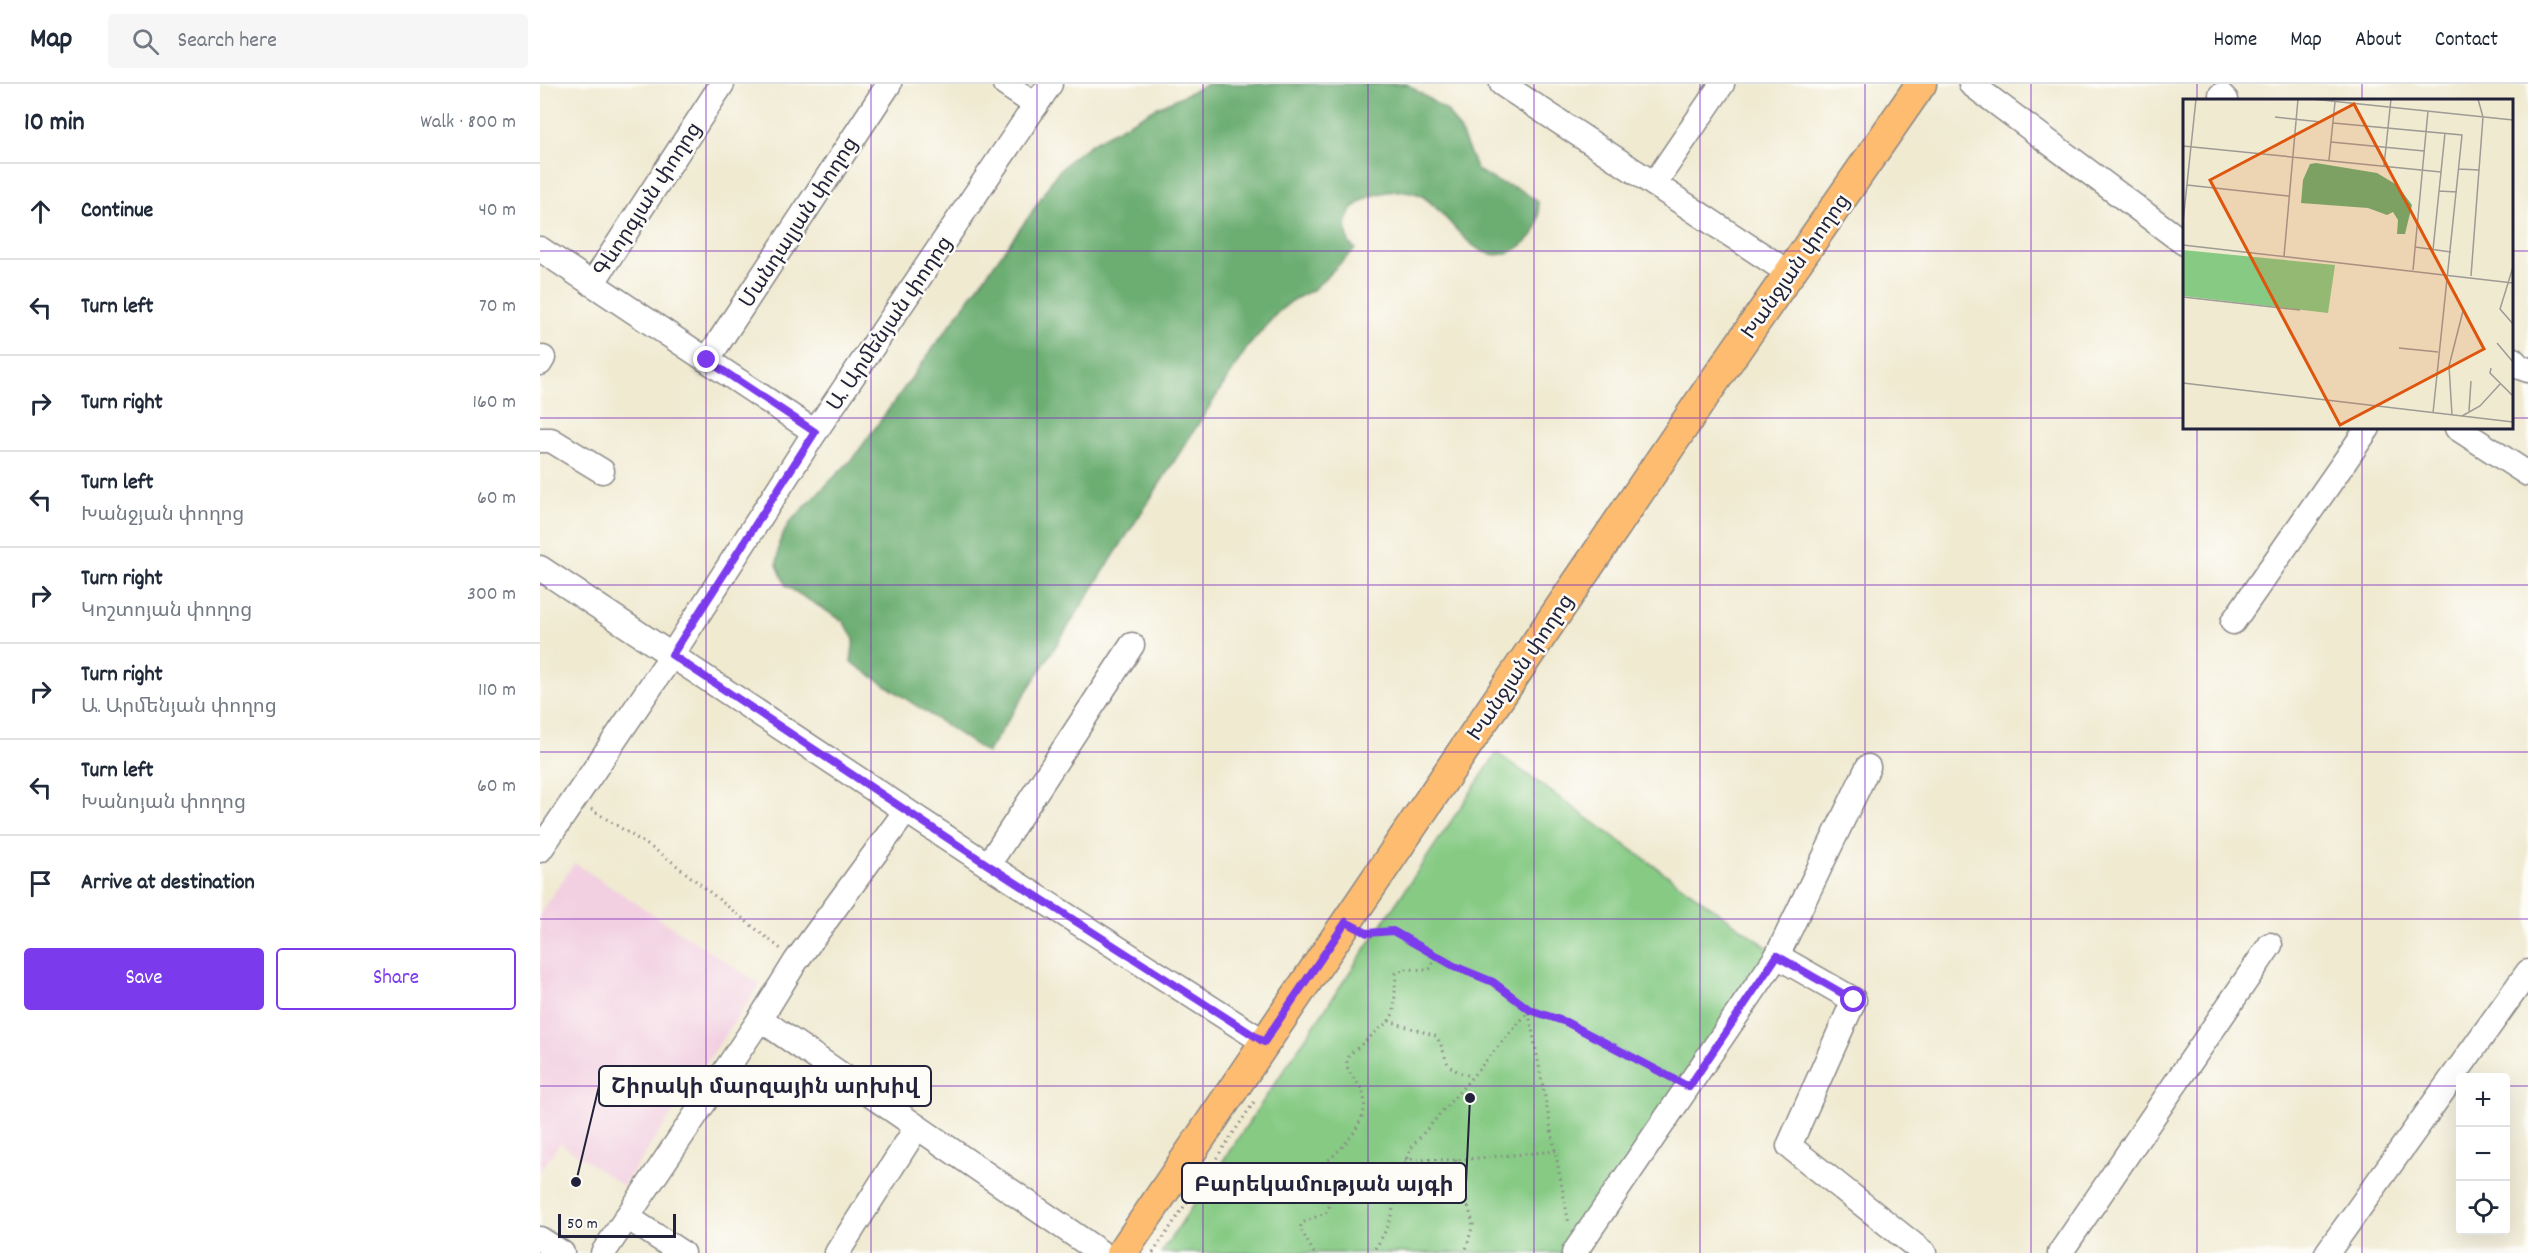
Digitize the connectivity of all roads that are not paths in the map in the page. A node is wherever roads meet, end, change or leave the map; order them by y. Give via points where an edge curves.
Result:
1 (722, 84) edge
2 (889, 84) edge
3 (1005, 84) edge
4 (1050, 84) edge
5 (1503, 84) edge
6 (1722, 84) edge
7 (1921, 84) edge
8 (1971, 84) edge
9 (1036, 105) junction
10 (1654, 184) junction
11 (2183, 242) edge
12 (540, 249) edge
13 (1790, 273) junction
14 (592, 284) junction
15 (707, 360) junction
16 (2513, 361) edge
17 (2528, 370) edge
18 (2367, 429) edge
19 (2459, 429) edge
20 (815, 432) junction
21 (540, 440) edge
22 (602, 471) dead end
23 (2528, 474) edge
24 (540, 568) edge
25 (2234, 622) dead end
26 (1132, 645) dead end
27 (672, 655) junction
28 (1868, 767) dead end
29 (906, 811) junction
30 (540, 850) edge
31 (988, 865) junction
32 (2270, 945) dead end
33 (1777, 956) junction
34 (2528, 972) edge
35 (760, 1019) junction
36 (1264, 1042) junction
37 (917, 1127) junction
38 (627, 1217) junction
39 (540, 1239) edge
40 (1573, 1243) edge
41 (562, 1253) edge
42 (603, 1253) edge
43 (682, 1253) edge
44 (837, 1253) edge
45 (1101, 1253) edge
46 (1122, 1253) edge
47 (1924, 1253) edge
48 (2060, 1253) edge
49 (2327, 1253) edge

1 - 14 street, Գևորգյան փողոց
2 - 15 street, Մանդալյան փողոց
3 - 9 street
4 - 9 street, Ա. Արմենյան փողոց
5 - 10 street
6 - 10 street
7 - 13 main road, Խանջյան փողոց
8 - 11 street
9 - 20 street, Ա. Արմենյան փողոց
10 - 13 street
12 - 14 street
13 - 36 main road, Խանջյան փողոց
14 - 15 street
15 - 20 street
16 - 17 street
18 - 25 street
19 - 23 street
20 - 27 street, Ա. Արմենյան փողոց
21 - 22 street via 551,440
24 - 27 street
26 - 31 street
27 - 29 street
27 - 30 street, Ա. Արմենյան փողոց
28 - 33 street
29 - 31 street
29 - 35 street via 796,961
31 - 36 street
32 - 48 street
33 - 40 street via 1689,1087
33 - 47 street via 1854,1000 1789,1146
34 - 49 street
35 - 37 street
35 - 38 street
36 - 46 main road, Խանջյան փողոց
37 - 44 street
37 - 45 street
38 - 42 street
38 - 43 street
39 - 41 street

